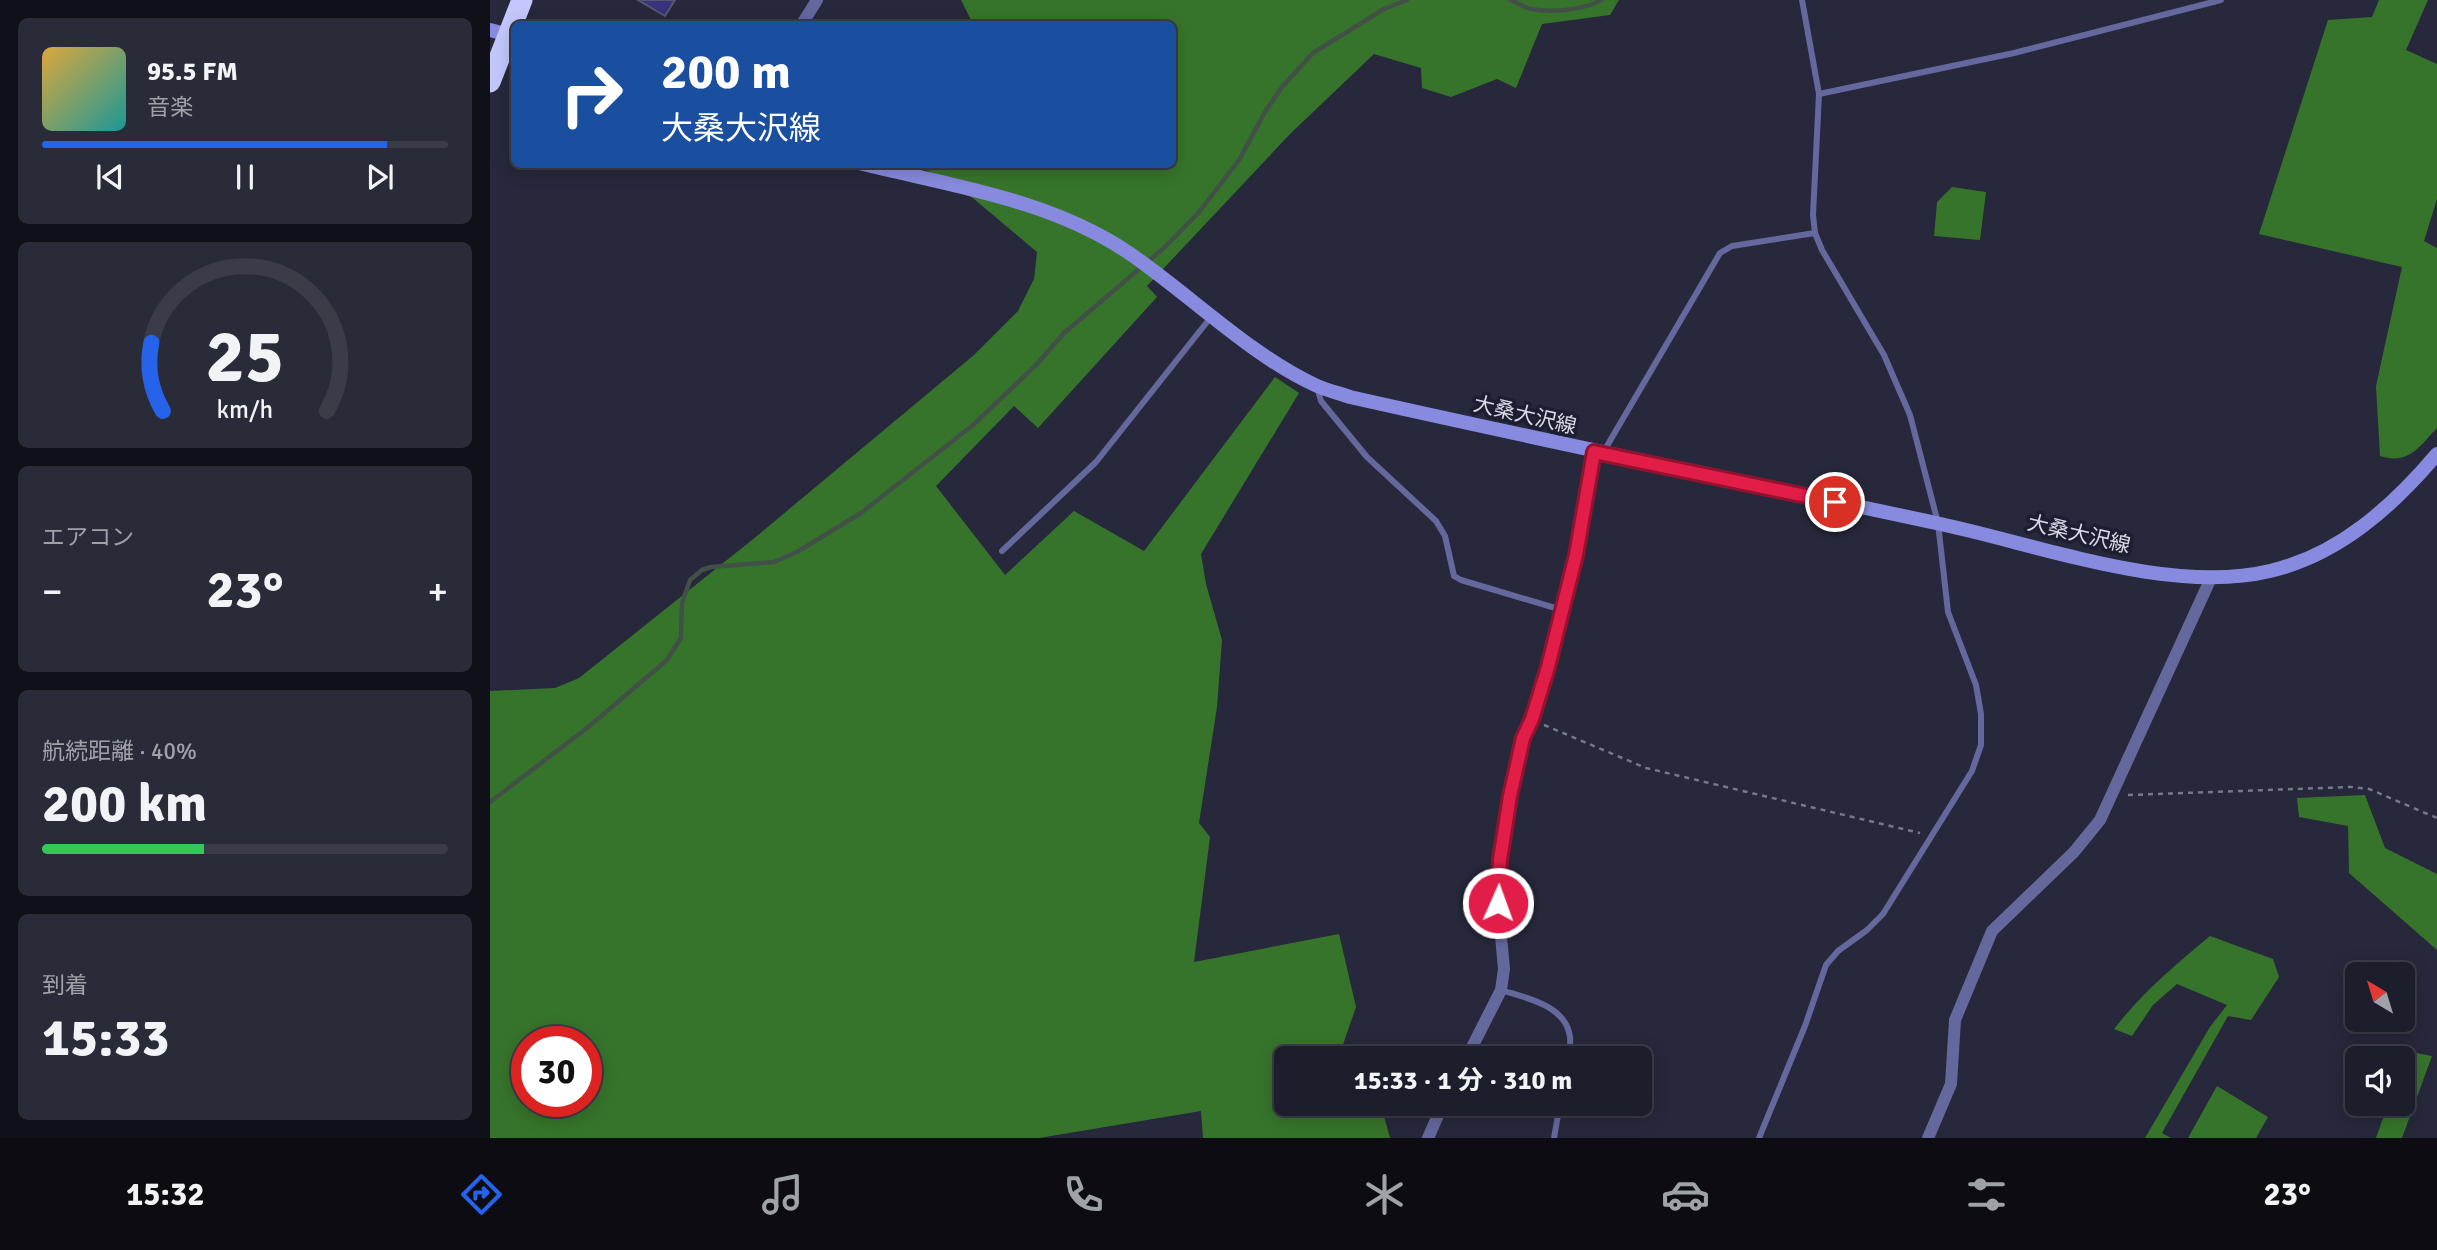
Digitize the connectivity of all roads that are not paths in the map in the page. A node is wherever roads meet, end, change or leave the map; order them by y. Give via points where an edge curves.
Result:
1 (522, 0) edge
2 (817, 0) edge
3 (1802, 0) edge
4 (2221, 0) edge
5 (511, 21) edge
6 (804, 21) edge
7 (505, 33) edge
8 (490, 82) edge
9 (1819, 94) junction
10 (879, 168) edge
11 (1815, 233) junction
12 (1212, 315) junction
13 (1316, 386) junction
14 (1599, 453) junction
15 (2437, 454) edge
16 (1938, 523) junction
17 (1002, 551) dead end
18 (2211, 578) junction
19 (1562, 610) junction
20 (1501, 989) junction
21 (1472, 1046) edge
22 (1569, 1046) edge
23 (1438, 1116) edge
24 (1558, 1116) edge
25 (1428, 1138) edge
26 (1555, 1138) edge
27 (1759, 1138) edge
28 (1928, 1138) edge

1 - 5 highway
2 - 6 street
3 - 9 lane
4 - 9 lane via 2014,53
7 - 8 highway
9 - 11 lane
10 - 12 main road, 大桑大沢線 via 1009,200 1075,223 1128,252
11 - 14 lane via 1732,246 1720,253
11 - 16 lane via 1884,355 1910,415
12 - 13 main road, 大桑大沢線
12 - 17 lane via 1096,462
13 - 14 main road, 大桑大沢線
13 - 19 lane via 1321,401 1367,457 1436,521 1445,536 1454,576
14 - 16 main road, 大桑大沢線
14 - 19 street
15 - 18 main road, 大桑大沢線 via 2384,510 2328,550 2270,571
16 - 18 main road, 大桑大沢線 via 2117,566
16 - 27 lane via 1948,612 1976,685 1981,745 1972,771 1882,914 1826,965
18 - 28 street via 2100,820 2074,852 1992,931 1955,1020 1951,1084
19 - 20 street via 1510,796 1500,860
20 - 21 street
20 - 22 lane via 1545,1004 1565,1019
23 - 25 street
24 - 26 lane

